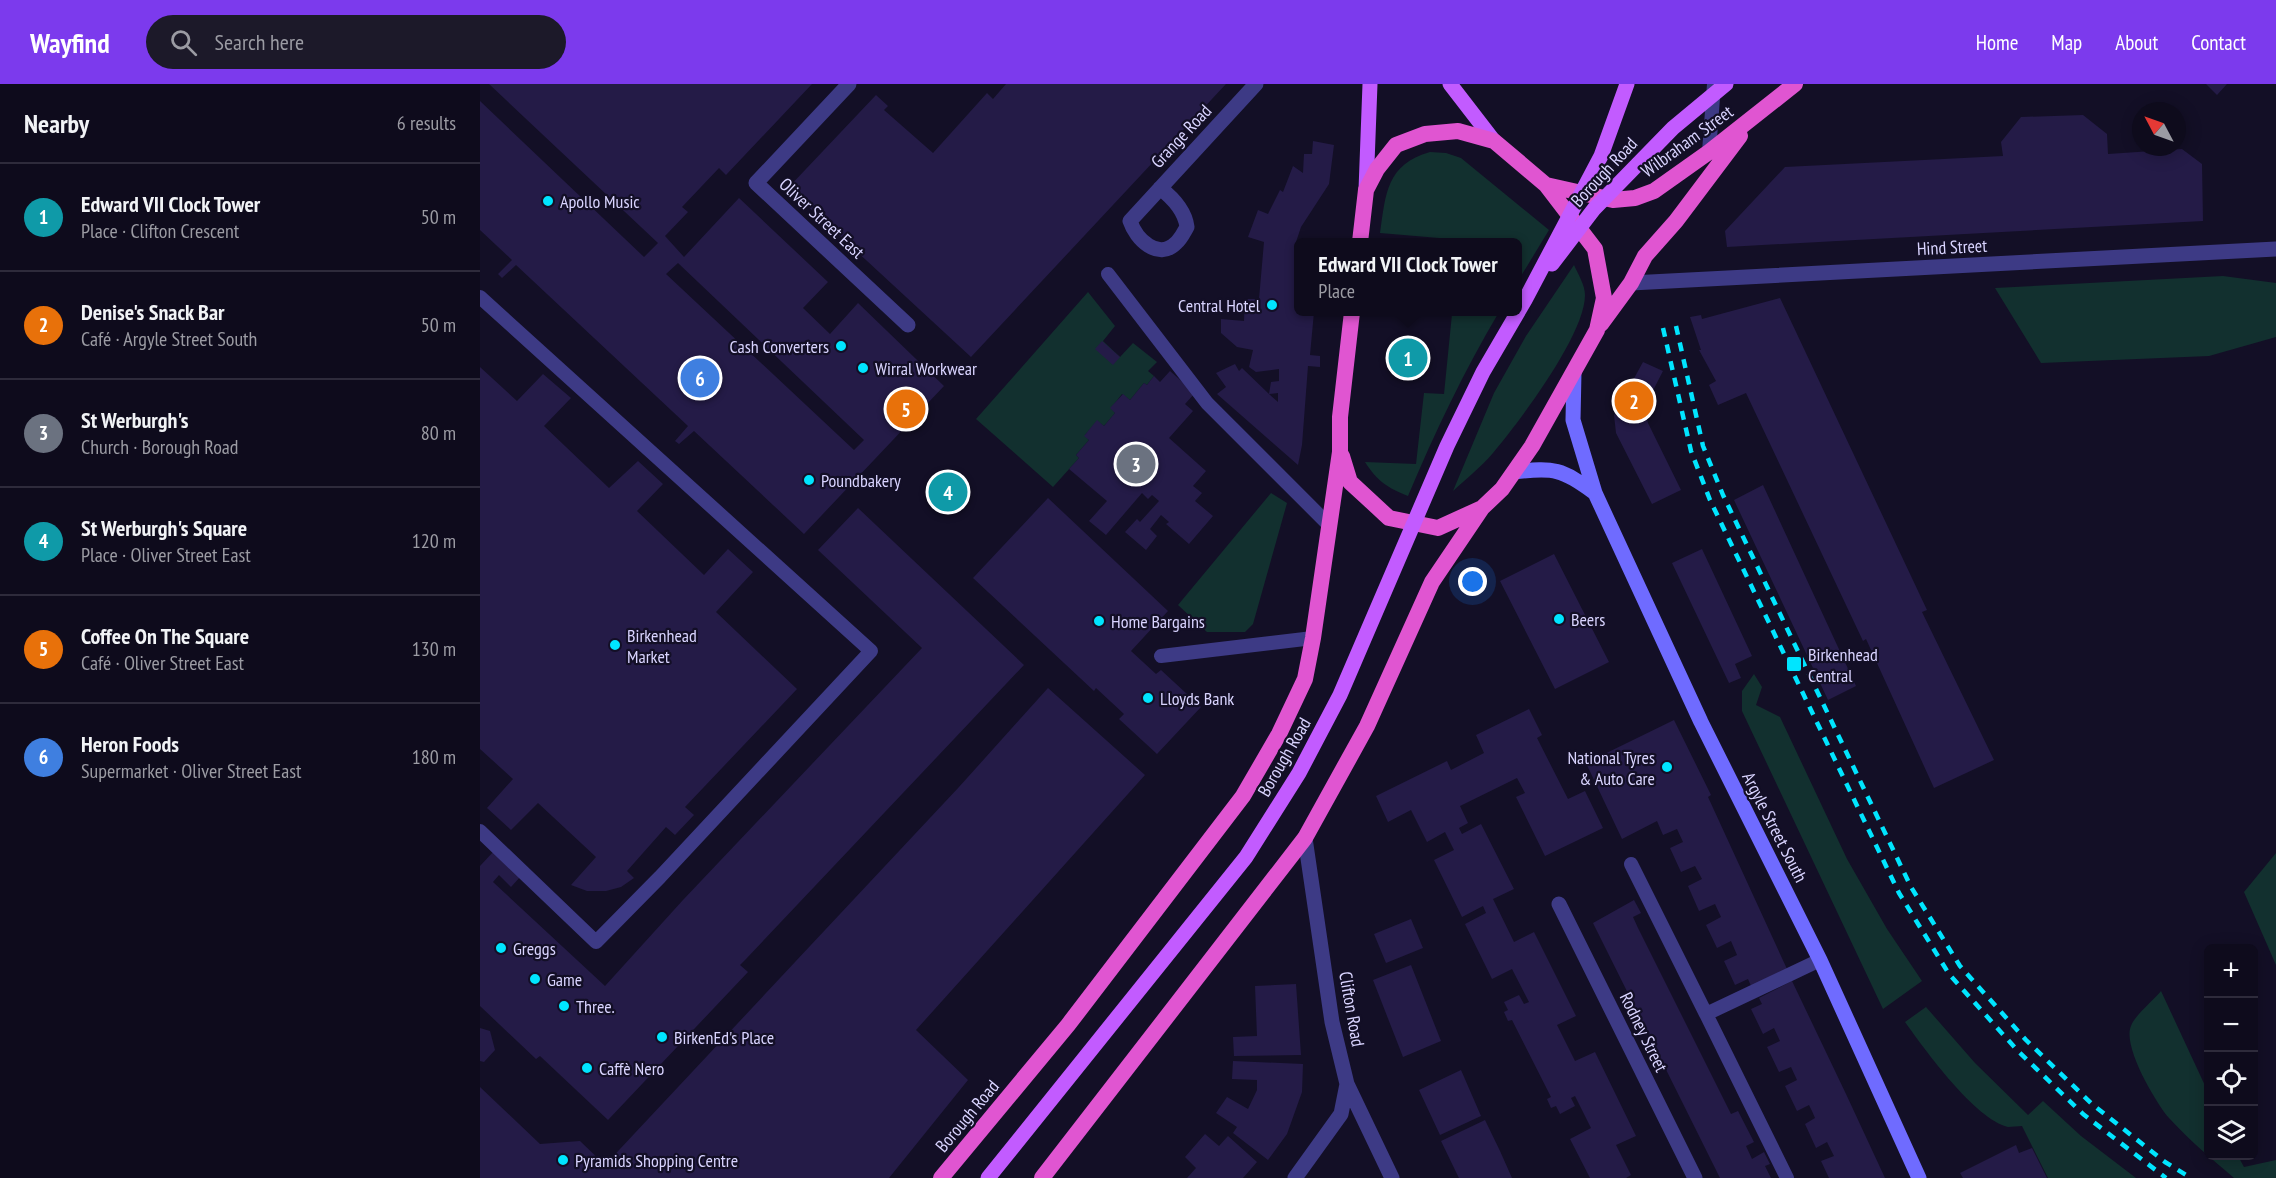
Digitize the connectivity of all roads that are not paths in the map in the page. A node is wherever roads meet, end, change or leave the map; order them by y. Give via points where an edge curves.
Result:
1 (849, 84) edge
2 (1256, 84) edge
3 (1370, 84) edge
4 (1450, 84) edge
5 (1627, 84) edge
6 (1714, 84) edge
7 (1726, 84) edge
8 (1795, 84) edge
9 (1758, 114) junction
10 (1494, 141) junction
11 (1708, 152) junction
12 (1546, 185) junction
13 (1160, 188) dead end
14 (1366, 190) junction
15 (1361, 238) edge
16 (2276, 249) edge
17 (1108, 274) dead end
18 (1631, 283) junction
19 (480, 297) edge
20 (1525, 300) junction
21 (1522, 305) edge
22 (1352, 316) edge
23 (1516, 316) edge
24 (908, 325) dead end
25 (1597, 330) junction
26 (1574, 372) junction
27 (1340, 452) junction
28 (1514, 472) junction
29 (1595, 493) junction
30 (1482, 508) junction
31 (1330, 526) junction
32 (1313, 638) junction
33 (1161, 656) dead end
34 (480, 831) edge
35 (1305, 838) junction
36 (1632, 864) dead end
37 (1559, 904) dead end
38 (1820, 960) junction
39 (1707, 1014) junction
40 (1347, 1084) junction
41 (941, 1178) edge
42 (988, 1178) edge
43 (1042, 1178) edge
44 (1295, 1178) edge
45 (1392, 1178) edge
46 (1695, 1178) edge
47 (1787, 1178) edge
48 (1919, 1178) edge

1 - 24 street, Oliver Street East via 756,183
2 - 13 street, Grange Road
3 - 14 main road
4 - 10 main road
5 - 20 main road, Borough Road, bridge via 1601,156
6 - 11 lane
7 - 20 main road, Borough Road, bridge via 1672,128 1594,209
8 - 9 highway
9 - 11 highway, Wilbraham Street
9 - 18 highway, Wilbraham Street via 1645,256
10 - 12 highway, Wilbraham Street
10 - 14 highway via 1458,131 1425,134 1396,145
11 - 12 highway, Wilbraham Street via 1654,191 1635,198 1613,201
12 - 25 highway via 1595,249 1604,298
14 - 15 highway
16 - 18 street, Hind Street
17 - 31 lane via 1207,404
18 - 25 highway, Wilbraham Street
19 - 34 lane via 872,651 596,942
20 - 21 main road, Borough Road, bridge
22 - 27 highway
23 - 42 main road, Borough Road, bridge via 1447,446 1340,695 1299,773 1246,857
25 - 26 highway
26 - 28 highway
26 - 29 main road, Argyle Street South via 1574,420
27 - 30 highway via 1350,482 1389,518 1438,528
27 - 31 highway, Borough Road
28 - 29 main road via 1546,468 1571,476
28 - 30 highway
29 - 38 main road, Argyle Street South via 1701,722
30 - 35 highway via 1432,582 1367,726
31 - 32 highway, Borough Road
32 - 33 lane
32 - 41 highway, Borough Road via 1305,679 1243,796 1068,1025
35 - 40 street, Clifton Road via 1332,1022
35 - 43 highway
36 - 39 lane
37 - 46 street, Rodney Street
38 - 39 lane
38 - 48 main road, Argyle Street South
39 - 47 lane
40 - 44 street via 1341,1114
40 - 45 street, Clifton Road

